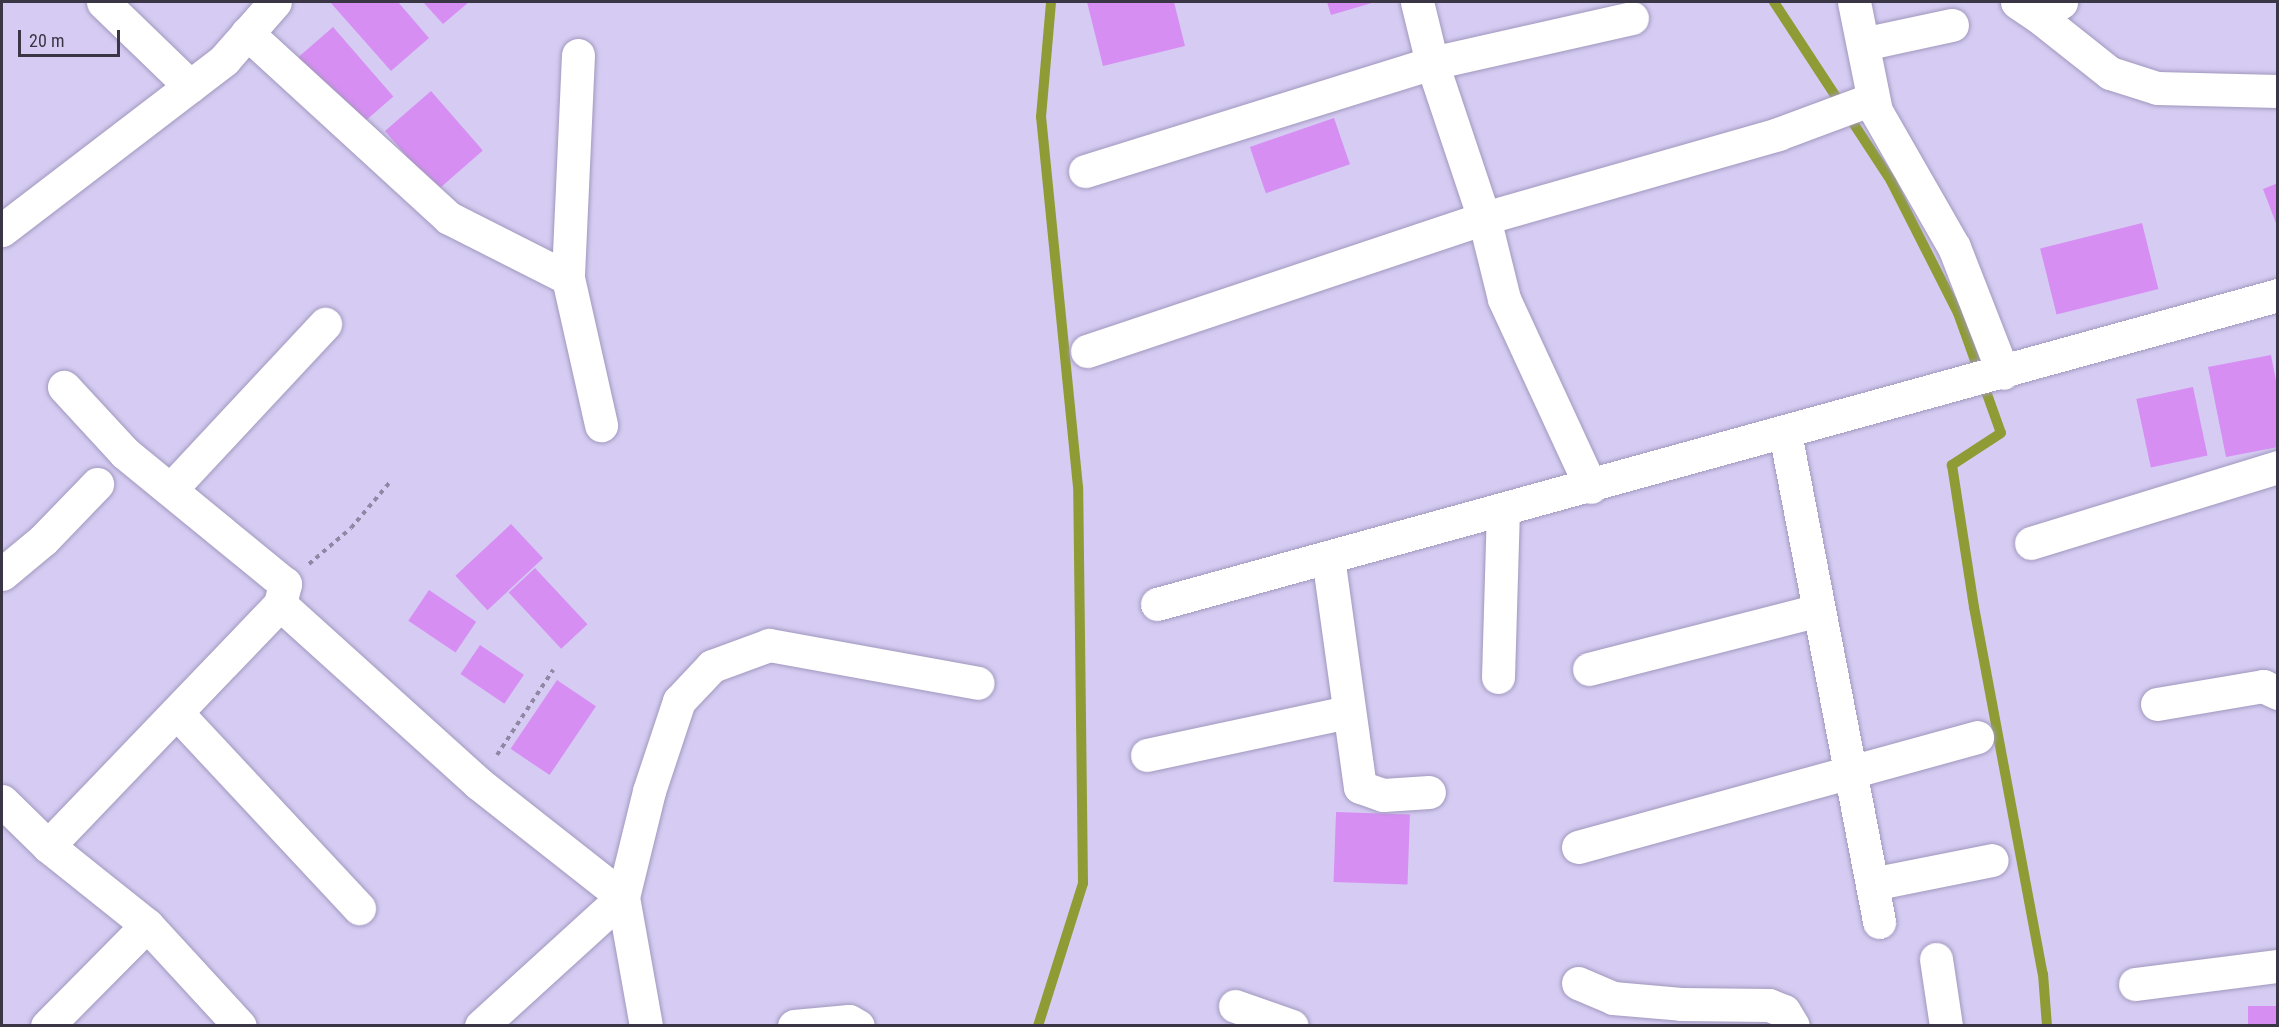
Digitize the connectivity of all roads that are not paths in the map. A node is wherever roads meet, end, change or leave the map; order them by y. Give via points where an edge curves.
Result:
1 (103, 2) edge
2 (275, 2) edge
3 (1417, 2) edge
4 (1854, 2) edge
5 (2039, 6) edge
6 (1632, 18) dead end
7 (1952, 24) dead end
8 (247, 33) junction
9 (1863, 44) junction
10 (578, 55) dead end
11 (1432, 63) junction
12 (190, 86) junction
13 (2277, 91) edge
14 (1863, 103) junction
15 (1085, 171) dead end
16 (1484, 218) junction
17 (2, 230) edge
18 (568, 278) junction
19 (2277, 295) edge
20 (325, 324) dead end
21 (1087, 351) dead end
22 (1999, 374) junction
23 (64, 387) dead end
24 (601, 425) dead end
25 (1785, 433) junction
26 (2277, 467) edge
27 (97, 484) dead end
28 (1591, 487) junction
29 (171, 489) junction
30 (1503, 510) junction
31 (2031, 543) dead end
32 (1328, 557) junction
33 (2, 574) edge
34 (283, 594) junction
35 (1157, 604) dead end
36 (1819, 610) junction
37 (1590, 669) dead end
38 (1498, 677) dead end
39 (978, 683) dead end
40 (2277, 693) edge
41 (2157, 704) dead end
42 (1348, 712) junction
43 (177, 713) junction
44 (1977, 737) dead end
45 (1147, 755) dead end
46 (1850, 770) junction
47 (1429, 792) dead end
48 (2, 801) edge
49 (48, 846) junction
50 (1578, 847) dead end
51 (1992, 860) dead end
52 (1872, 884) junction
53 (623, 897) junction
54 (359, 908) dead end
55 (1879, 922) dead end
56 (147, 925) junction
57 (1936, 959) dead end
58 (2277, 966) edge
59 (1578, 983) dead end
60 (2135, 984) dead end
61 (1234, 1006) dead end
62 (47, 1026) edge
63 (240, 1026) edge
64 (481, 1026) edge
65 (646, 1026) edge
66 (794, 1026) edge
67 (858, 1026) edge
68 (1292, 1026) edge
69 (1793, 1026) edge
70 (1946, 1026) edge

1 - 12 street
2 - 8 street
3 - 11 street
4 - 9 street
5 - 13 street via 2110,73 2157,88
6 - 11 street
7 - 9 street
8 - 12 street via 224,60
8 - 18 street via 449,218
9 - 14 street
10 - 18 street
11 - 15 street
11 - 16 street
12 - 17 street
14 - 16 street via 1810,123
14 - 22 street via 1883,129 1954,247
16 - 21 street
16 - 28 street via 1504,299
18 - 24 street
19 - 22 street
20 - 29 street
22 - 25 street
23 - 29 street via 125,453
25 - 28 street
25 - 36 street
26 - 31 street
27 - 33 street via 43,540
28 - 30 street
29 - 34 street
30 - 32 street
30 - 38 street
32 - 35 street
32 - 42 street
34 - 43 street
34 - 53 street via 478,783
36 - 37 street
36 - 46 street
39 - 53 street via 769,645 712,666 678,701 649,791
40 - 41 street via 2263,686
42 - 45 street
42 - 47 street via 1360,787 1383,795
43 - 49 street
43 - 54 street
44 - 46 street
46 - 50 street
46 - 52 street
48 - 49 street
49 - 56 street
51 - 52 street
52 - 55 street
53 - 64 street
53 - 65 street
56 - 62 street
56 - 63 street
57 - 70 street
58 - 60 street
59 - 69 street via 1613,998 1681,1005 1769,1005 1784,1011
61 - 68 street
66 - 67 street via 849,1021

